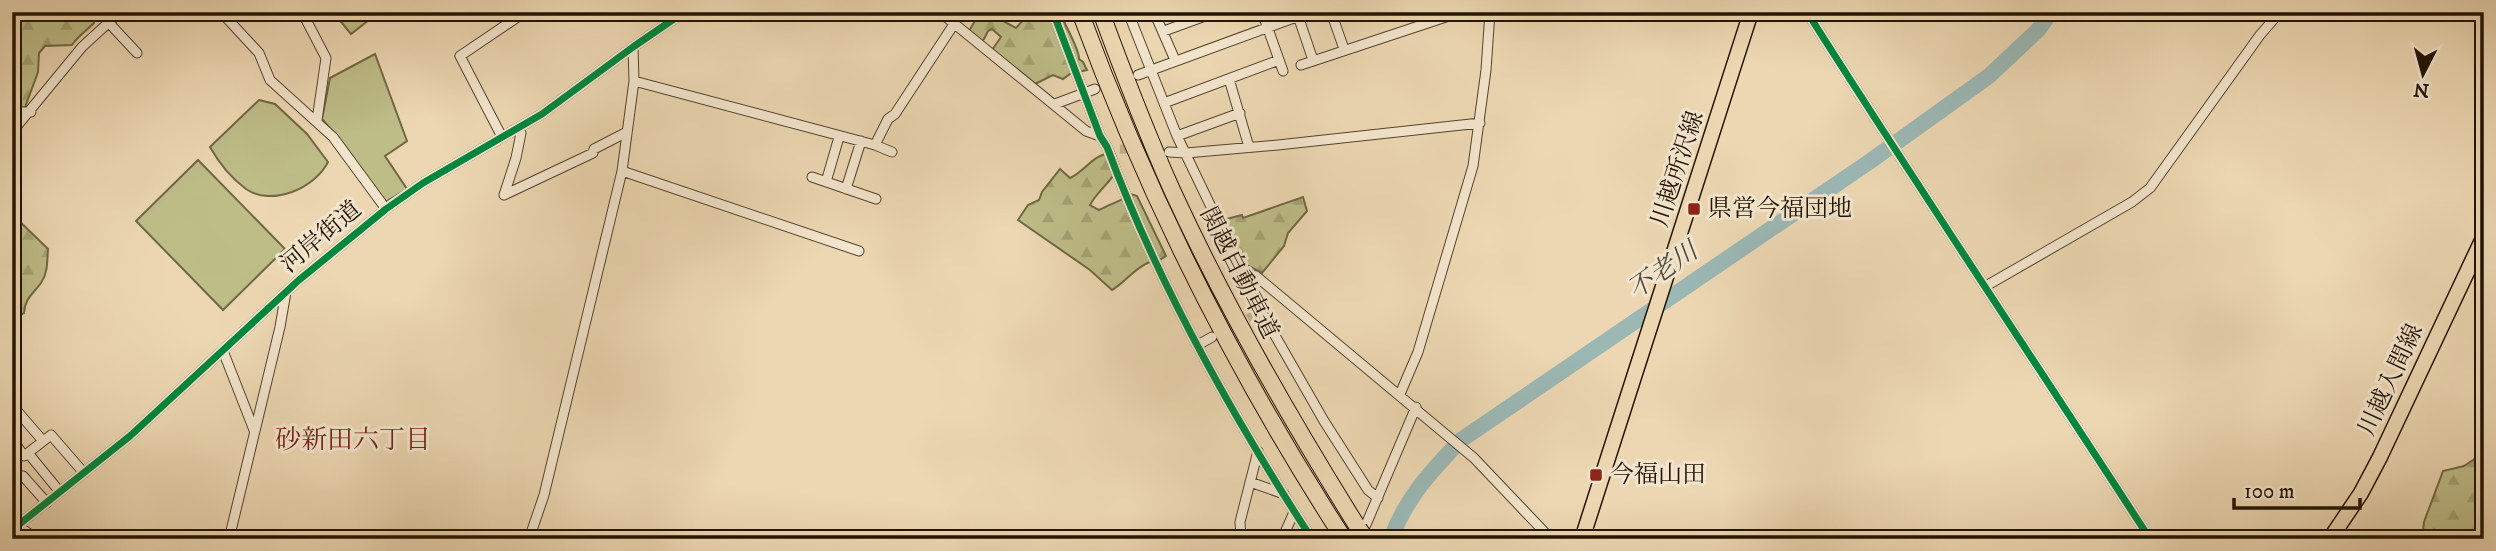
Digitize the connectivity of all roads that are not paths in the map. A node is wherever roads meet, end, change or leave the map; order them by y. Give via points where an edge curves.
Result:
1 (120, 12) edge
2 (221, 12) edge
3 (302, 12) edge
4 (526, 12) edge
5 (684, 12) edge
6 (940, 12) edge
7 (1053, 12) edge
8 (1080, 12) edge
9 (1101, 12) edge
10 (1128, 12) edge
11 (1154, 12) edge
12 (1216, 12) edge
13 (1262, 12) edge
14 (1310, 12) edge
15 (1331, 12) edge
16 (1461, 12) edge
17 (1490, 12) edge
18 (1727, 12) edge
19 (1807, 12) edge
20 (2280, 12) edge
21 (1298, 16) junction
22 (1750, 16) edge
23 (109, 23) junction
24 (954, 24) junction
25 (1268, 26) junction
26 (1164, 31) junction
27 (633, 47) junction
28 (1344, 49) junction
29 (137, 53) dead end
30 (1175, 60) junction
31 (1279, 60) junction
32 (1313, 60) junction
33 (1301, 65) dead end
34 (1150, 69) junction
35 (1283, 71) dead end
36 (1138, 75) dead end
37 (1229, 79) junction
38 (634, 81) junction
39 (1095, 89) dead end
40 (1084, 93) junction
41 (1164, 103) junction
42 (1055, 104) junction
43 (12, 112) edge
44 (31, 112) junction
45 (1240, 113) junction
46 (317, 120) junction
47 (1480, 123) junction
48 (518, 128) junction
49 (12, 132) edge
50 (627, 132) junction
51 (1100, 136) junction
52 (1177, 136) junction
53 (502, 137) junction
54 (839, 137) junction
55 (861, 141) junction
56 (875, 145) junction
57 (1107, 147) junction
58 (1249, 147) junction
59 (1120, 149) tunnel mouth
60 (892, 152) dead end
61 (1169, 152) tunnel mouth
62 (1186, 153) junction
63 (622, 171) junction
64 (812, 177) dead end
65 (826, 182) junction
66 (846, 189) junction
67 (876, 199) dead end
68 (386, 209) junction
69 (2484, 236) edge
70 (859, 251) dead end
71 (1243, 273) junction
72 (1986, 286) junction
73 (286, 292) junction
74 (1212, 337) dead end
75 (1198, 345) junction
76 (223, 351) junction
77 (1400, 394) junction
78 (12, 405) edge
79 (1416, 407) junction
80 (254, 430) junction
81 (12, 439) edge
82 (43, 441) junction
83 (1258, 451) junction
84 (29, 453) junction
85 (84, 473) junction
86 (23, 476) dead end
87 (1250, 482) junction
88 (60, 492) junction
89 (1284, 494) junction
90 (1378, 498) junction
91 (47, 503) junction
92 (1294, 512) junction
93 (15, 528) edge
94 (1362, 535) edge
95 (37, 539) edge
96 (229, 539) edge
97 (529, 539) edge
98 (1241, 539) edge
99 (1282, 539) edge
100 (1312, 539) edge
101 (1344, 539) edge
102 (1551, 539) edge
103 (1582, 539) edge
104 (2150, 539) edge
105 (2330, 539) edge

1 - 23 street
2 - 46 street via 259,53 270,80
3 - 46 street via 326,58
4 - 53 street via 460,56
5 - 27 street, 河岸街道
6 - 24 street
7 - 40 street
8 - 101 highway, 関越自動車道 via 1115,105 1205,300
9 - 94 highway, 関越自動車道 via 1172,189 1220,289 1265,374
10 - 34 street
11 - 26 street
12 - 26 street
13 - 25 street
14 - 21 street
15 - 28 street
16 - 28 street
17 - 47 street
18 - 22 street
19 - 72 street
20 - 72 street via 2150,188
21 - 25 street
21 - 32 street
22 - 103 main road, 川越所沢線
23 - 29 street
23 - 44 street via 82,47
24 - 42 street
24 - 56 street
25 - 30 street
25 - 31 street
26 - 30 street
27 - 38 street
27 - 48 street, 河岸街道
28 - 32 street
30 - 34 street
31 - 35 street
31 - 37 street
32 - 33 street
34 - 36 street
34 - 41 street
37 - 41 street
37 - 45 street
38 - 50 street
38 - 54 street
39 - 40 street
40 - 42 street
40 - 51 street
41 - 52 street
42 - 51 street via 1086,131
43 - 44 street
44 - 49 street
45 - 52 street
45 - 58 street
46 - 68 street
47 - 58 street
47 - 77 street via 1462,208 1418,352
48 - 50 street via 519,147 504,195
48 - 53 street, 河岸街道
50 - 63 street
51 - 57 street
52 - 62 street
53 - 68 street, 河岸街道
54 - 55 street
54 - 65 street
55 - 56 street
55 - 66 street
56 - 60 street
57 - 59 street
57 - 75 street
58 - 62 street
61 - 62 street
62 - 71 street
63 - 70 street
63 - 97 street via 544,495
64 - 65 street
65 - 66 street
66 - 67 street
68 - 73 street, 河岸街道
69 - 105 main road, 川越入間線 via 2380,457
71 - 77 street via 1256,276
71 - 90 street via 1257,314 1368,490
72 - 104 street
73 - 76 street, 河岸街道
73 - 80 street
74 - 75 street
75 - 83 street
76 - 80 street
76 - 85 street, 河岸街道
77 - 79 street
78 - 82 street
79 - 90 street
79 - 102 street
80 - 96 street
81 - 84 street via 24,456
82 - 84 street
82 - 85 street via 51,435
83 - 87 street
83 - 89 street
84 - 88 street
85 - 88 street, 河岸街道
86 - 91 street
87 - 89 street
87 - 98 street via 1240,522
88 - 91 street, 河岸街道
89 - 92 street
90 - 94 street
91 - 93 street, 河岸街道
92 - 99 street
92 - 100 street
93 - 95 street

